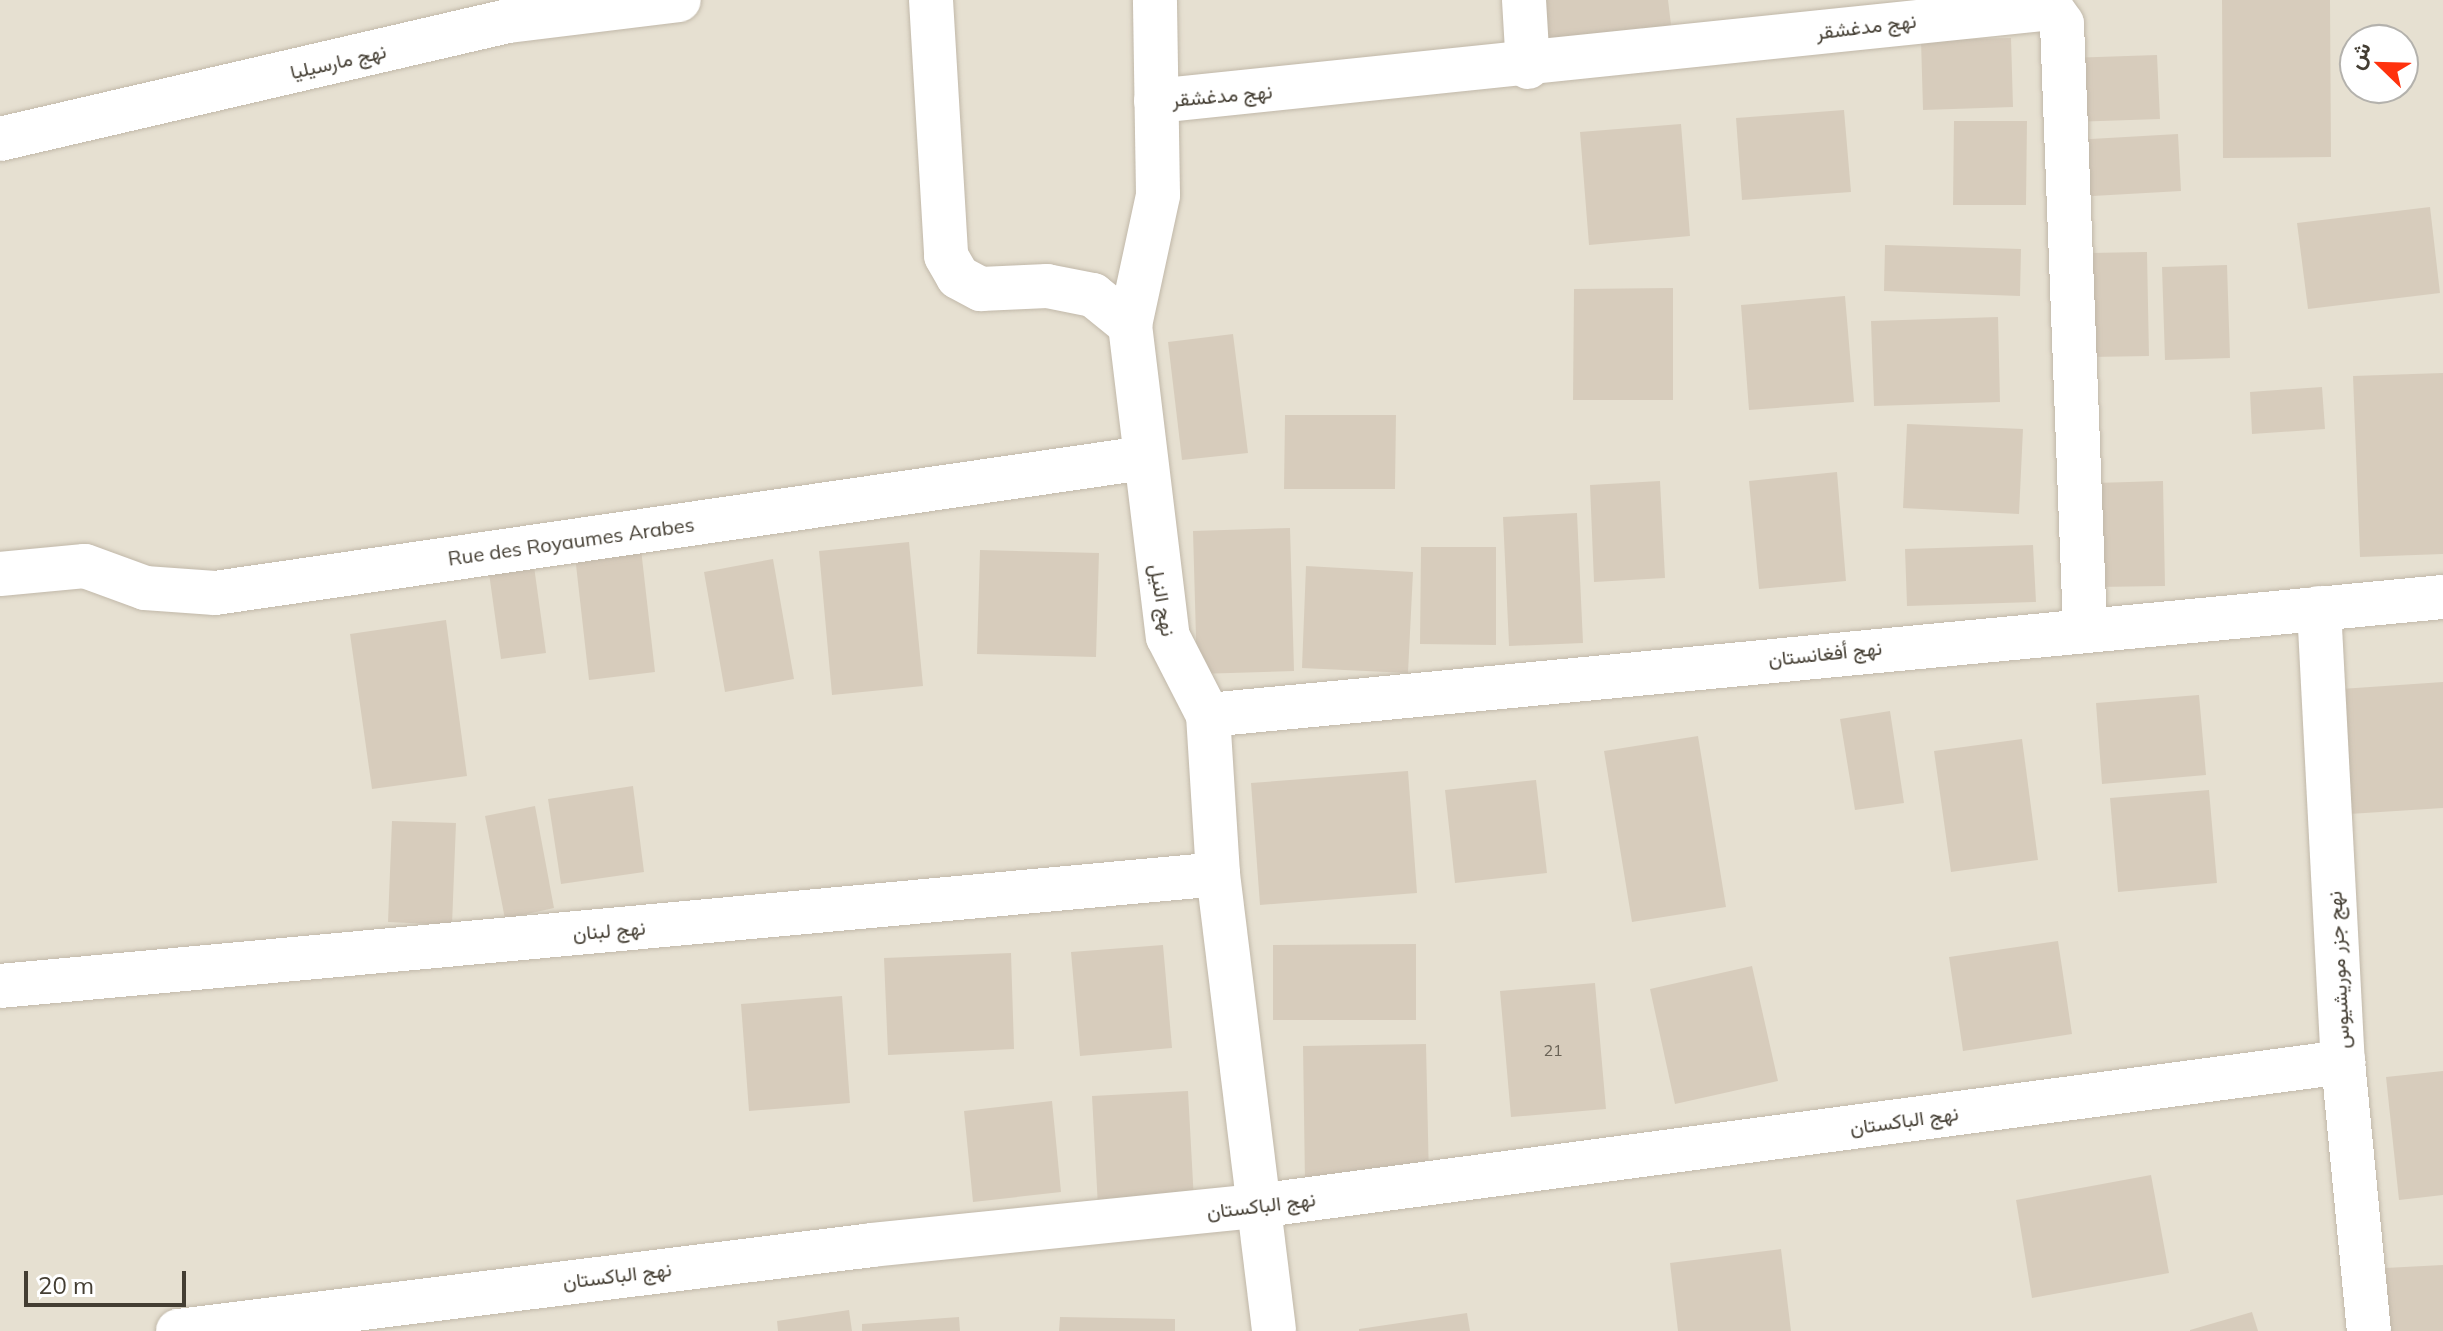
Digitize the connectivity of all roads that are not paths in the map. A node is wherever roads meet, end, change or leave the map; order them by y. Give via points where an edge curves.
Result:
1 (679, 0) edge
2 (931, 0) edge
3 (1155, 0) edge
4 (1524, 0) edge
5 (507, 11) edge
6 (1528, 67) junction
7 (1156, 101) junction
8 (0, 139) edge
9 (1130, 325) junction
10 (1144, 458) junction
11 (0, 574) edge
12 (2443, 597) edge
13 (2319, 608) junction
14 (2085, 627) junction
15 (1208, 715) junction
16 (1218, 874) junction
17 (0, 986) edge
18 (2343, 1062) junction
19 (1257, 1206) junction
20 (448, 1314) edge
21 (178, 1331) edge
22 (1274, 1331) edge
23 (2369, 1331) edge

1 - 5 street, نهج مارسيليا
2 - 9 street via 946,256 958,277 981,289 1047,286 1093,295
3 - 7 street, نهج النيل
4 - 6 street
5 - 8 street, نهج مارسيليا
6 - 7 street, نهج مدغشقر
6 - 14 street, نهج مدغشقر via 2041,5 2060,15
7 - 9 street, نهج النيل via 1158,195
9 - 10 street, نهج النيل
10 - 11 street, Rue des Royaumes Arabes via 215,593 145,588 85,566
10 - 15 street, نهج النيل via 1168,637
12 - 13 street, نهج أفغانستان
13 - 14 street, نهج أفغانستان
13 - 18 street, نهج جزر موريشيوس
14 - 15 street, نهج أفغانستان
15 - 16 street, نهج النيل
16 - 17 street, نهج لبنان
16 - 19 street, نهج النيل
18 - 19 street, نهج الباكستان
18 - 23 street, نهج جزر موريشيوس
19 - 20 street, نهج الباكستان
19 - 22 street, نهج النيل
20 - 21 street, نهج الباكستان

